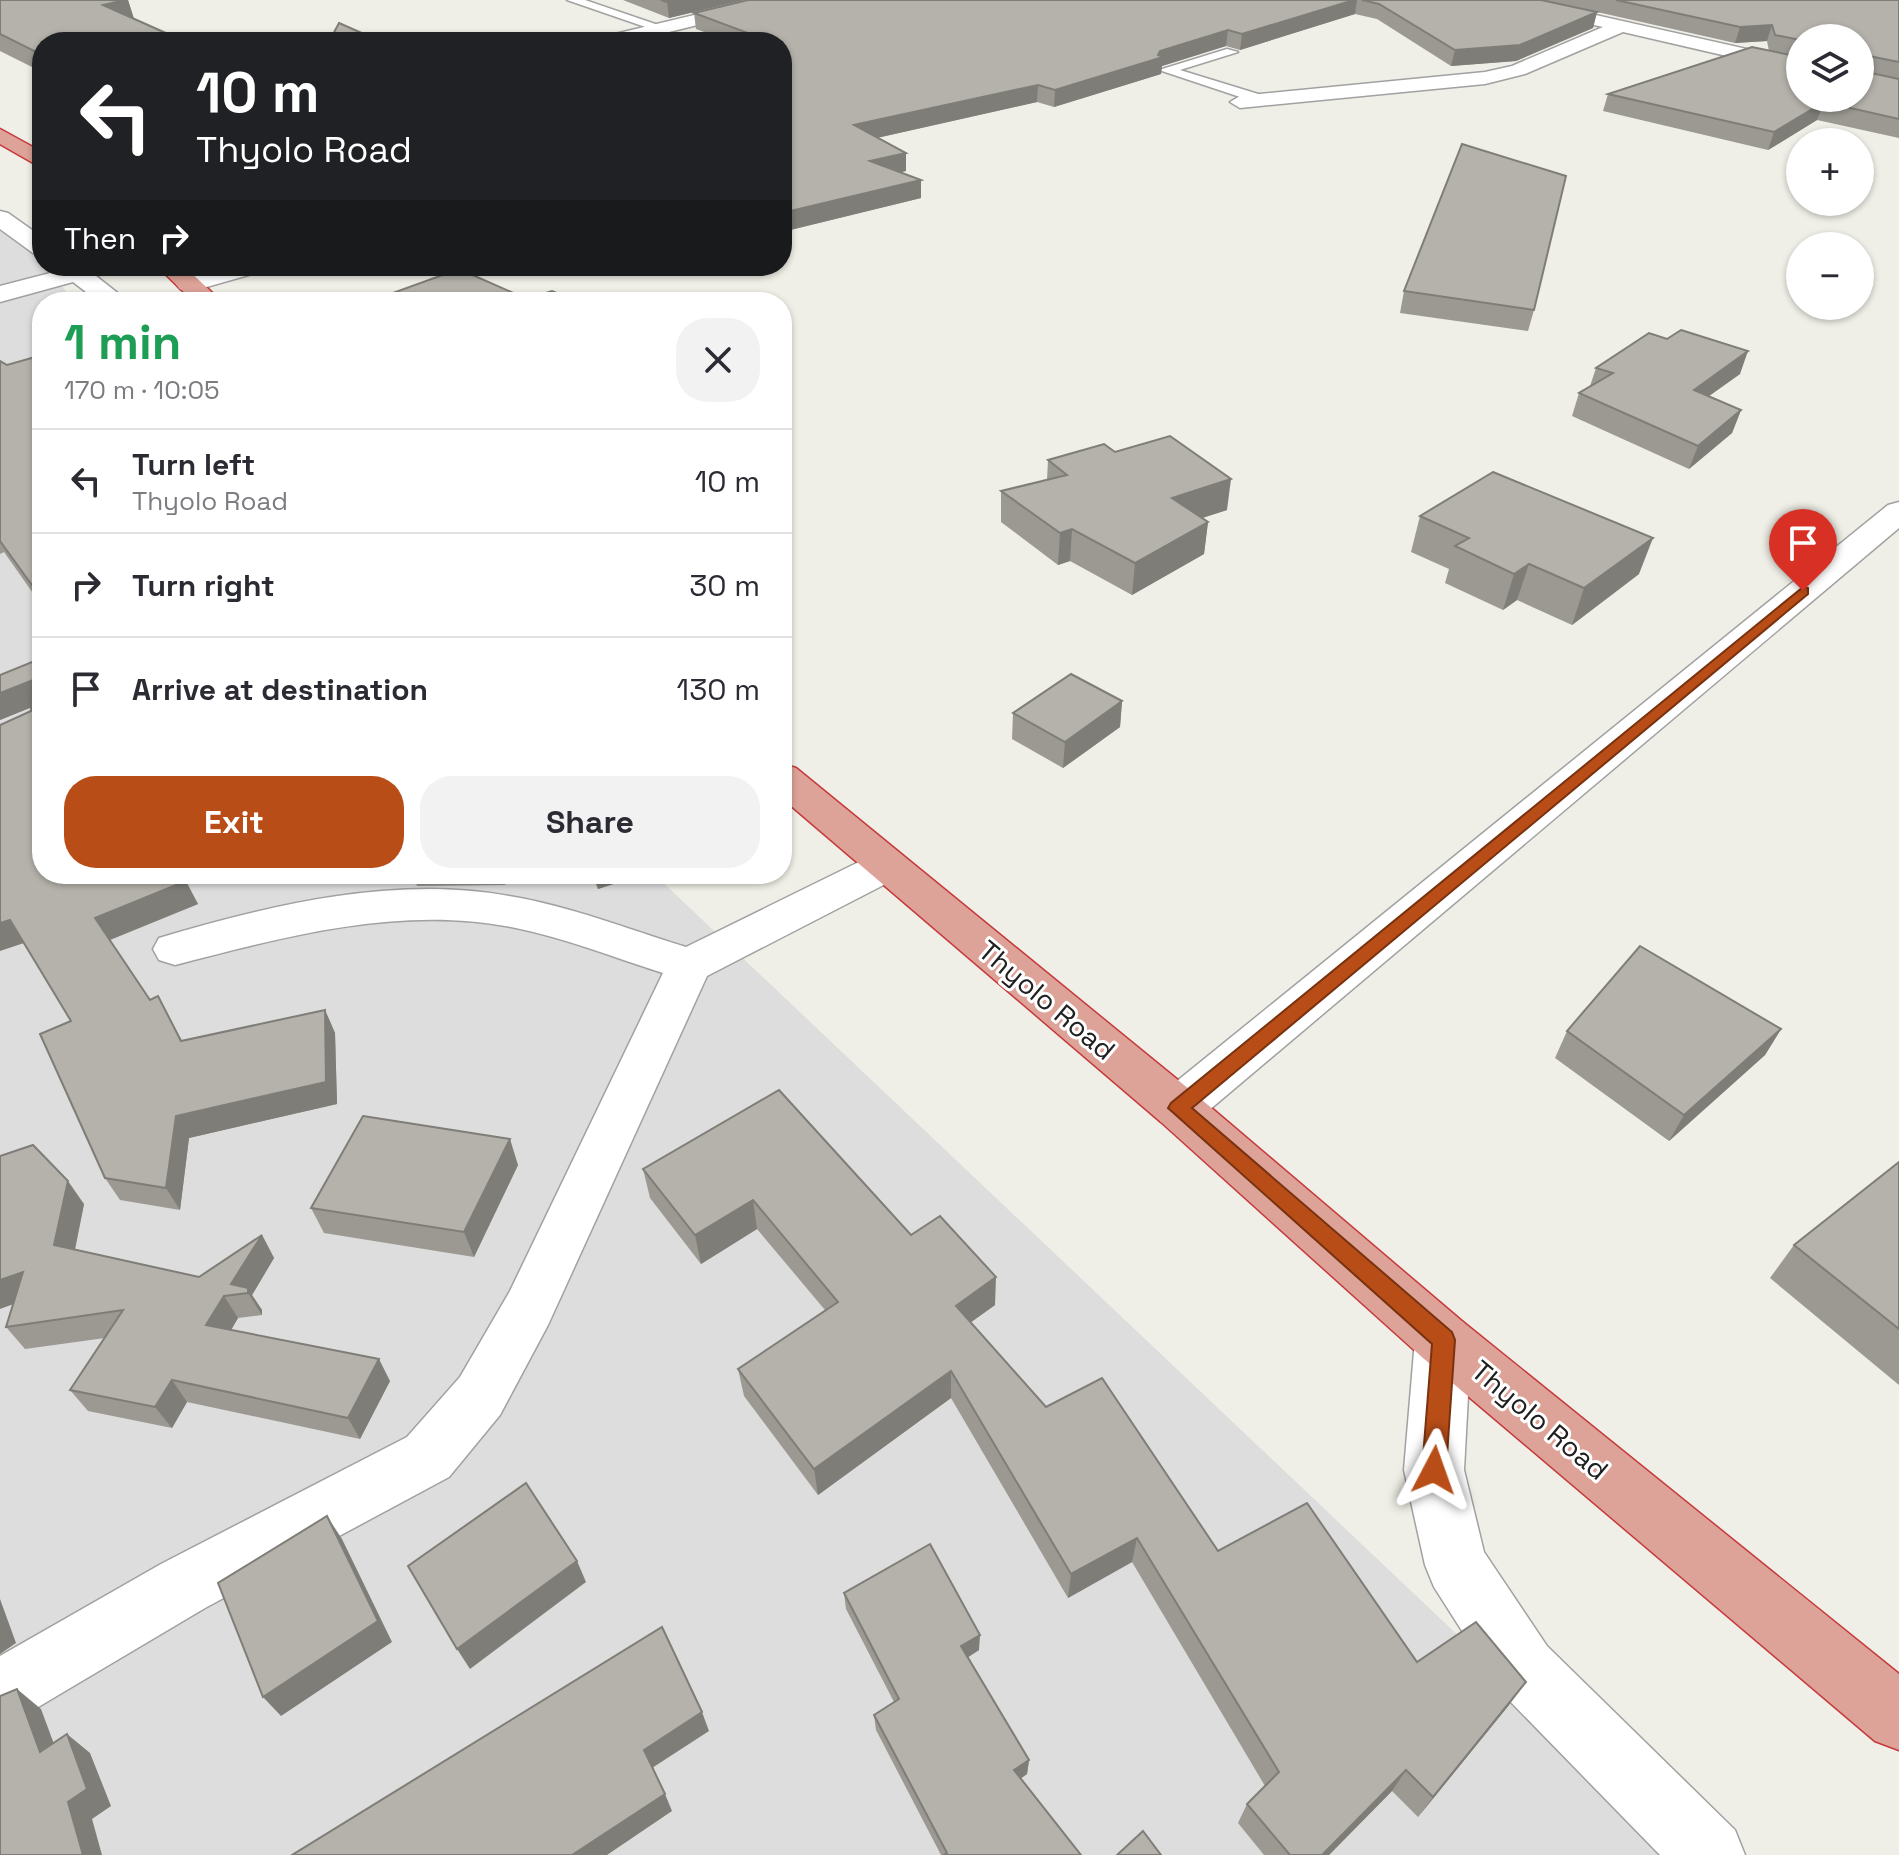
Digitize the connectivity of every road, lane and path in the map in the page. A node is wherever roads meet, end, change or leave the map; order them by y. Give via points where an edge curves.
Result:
1 (573, 0) edge
2 (778, 0) edge
3 (1506, 0) edge
4 (1622, 26) junction
5 (661, 28) junction
6 (645, 32) edge
7 (1232, 52) edge
8 (1786, 64) edge
9 (1263, 100) junction
10 (1240, 102) dead end
11 (0, 135) edge
12 (32, 155) edge
13 (0, 218) edge
14 (32, 241) edge
15 (54, 276) edge
16 (80, 276) edge
17 (180, 276) edge
18 (218, 276) edge
19 (189, 284) junction
20 (102, 292) edge
21 (198, 292) edge
22 (0, 294) edge
23 (1899, 512) edge
24 (792, 786) edge
25 (886, 866) junction
26 (175, 949) dead end
27 (689, 965) junction
28 (1178, 1108) junction
29 (1443, 1340) junction
30 (0, 1693) edge
31 (1899, 1717) edge
32 (1710, 1855) edge

1 - 5 lane
2 - 5 street
3 - 4 street
4 - 8 street
4 - 9 street via 1518,70 1485,78
5 - 6 street
7 - 9 lane via 1166,70
9 - 10 street
11 - 12 highway
13 - 14 street
15 - 22 street
16 - 20 street
17 - 19 highway
18 - 19 street
19 - 21 highway
23 - 28 street
24 - 25 highway, Thyolo Road
25 - 27 street
25 - 28 highway, Thyolo Road
26 - 27 street via 283,923 406,905 484,907
27 - 30 street via 529,1308 480,1396 428,1457 183,1586
28 - 29 highway, Thyolo Road
29 - 31 highway, Thyolo Road
29 - 32 street via 1434,1470 1456,1565 1524,1669

